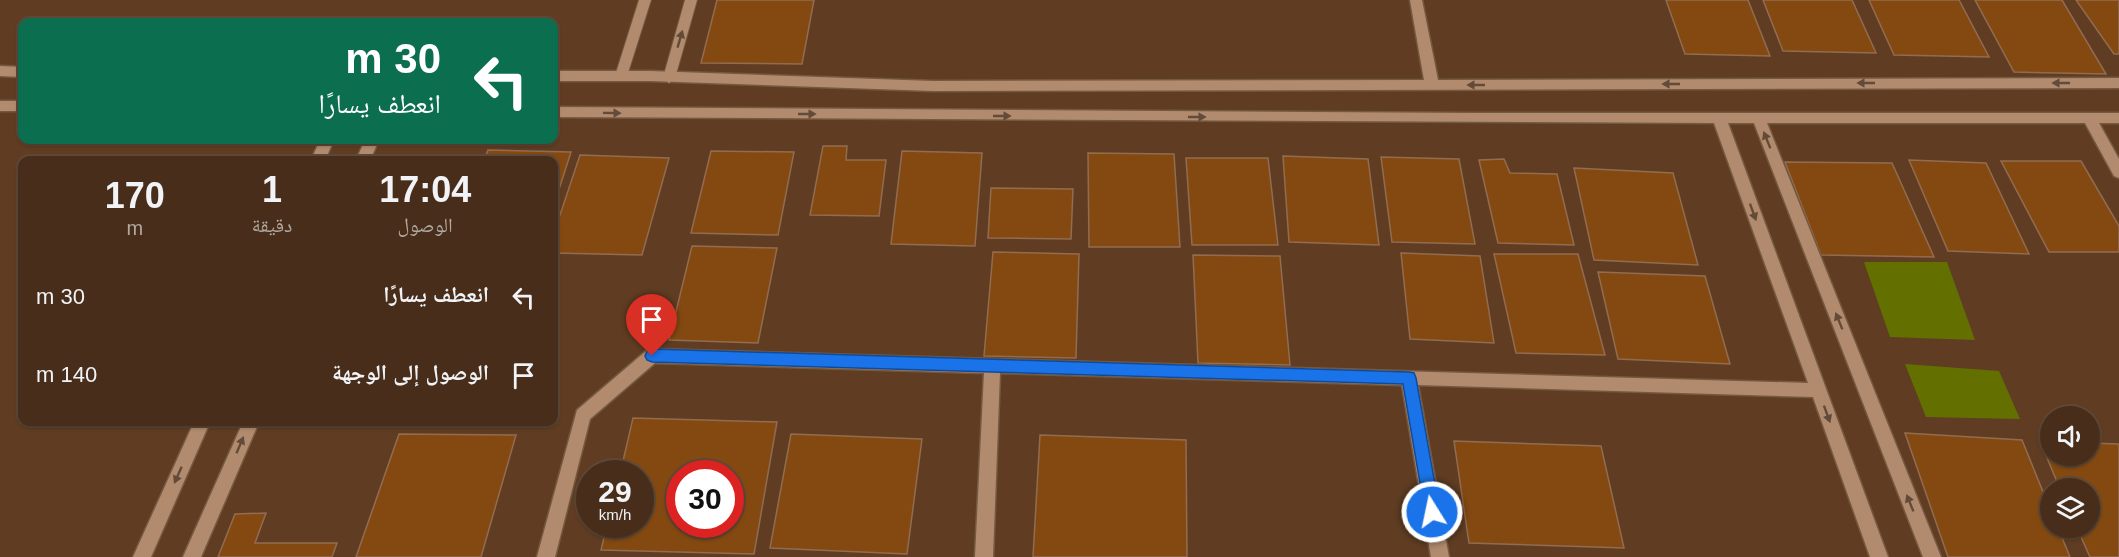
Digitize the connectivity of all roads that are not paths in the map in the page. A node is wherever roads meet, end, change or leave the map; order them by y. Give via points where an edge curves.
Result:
1 (645, 0) edge
2 (692, 0) edge
3 (1416, 0) edge
4 (0, 71) edge
5 (18, 72) edge
6 (558, 76) edge
7 (621, 76) junction
8 (669, 78) junction
9 (2119, 83) edge
10 (1432, 86) junction
11 (0, 106) edge
12 (18, 106) edge
13 (558, 112) edge
14 (1719, 117) junction
15 (1758, 117) junction
16 (2088, 117) junction
17 (2119, 118) edge
18 (2119, 172) edge
19 (992, 366) junction
20 (1409, 378) junction
21 (1818, 390) junction
22 (200, 426) edge
23 (248, 426) edge
24 (142, 557) edge
25 (192, 557) edge
26 (546, 557) edge
27 (984, 557) edge
28 (1440, 557) edge
29 (1879, 557) edge
30 (1932, 557) edge

1 - 7 lane
8 -> 2 lane
3 - 10 street
4 - 5 street
6 - 7 street
7 - 8 street
8 - 10 street via 933,86
9 -> 10 street
11 - 12 street
13 -> 14 street
14 - 15 street
14 -> 21 street
15 - 16 street
30 -> 15 street
16 - 17 street
16 - 18 street
19 - 20 street
19 - 26 street via 652,356 583,414
19 - 27 street
20 - 21 street
20 - 28 street
21 -> 29 street
22 -> 24 street
25 -> 23 street

